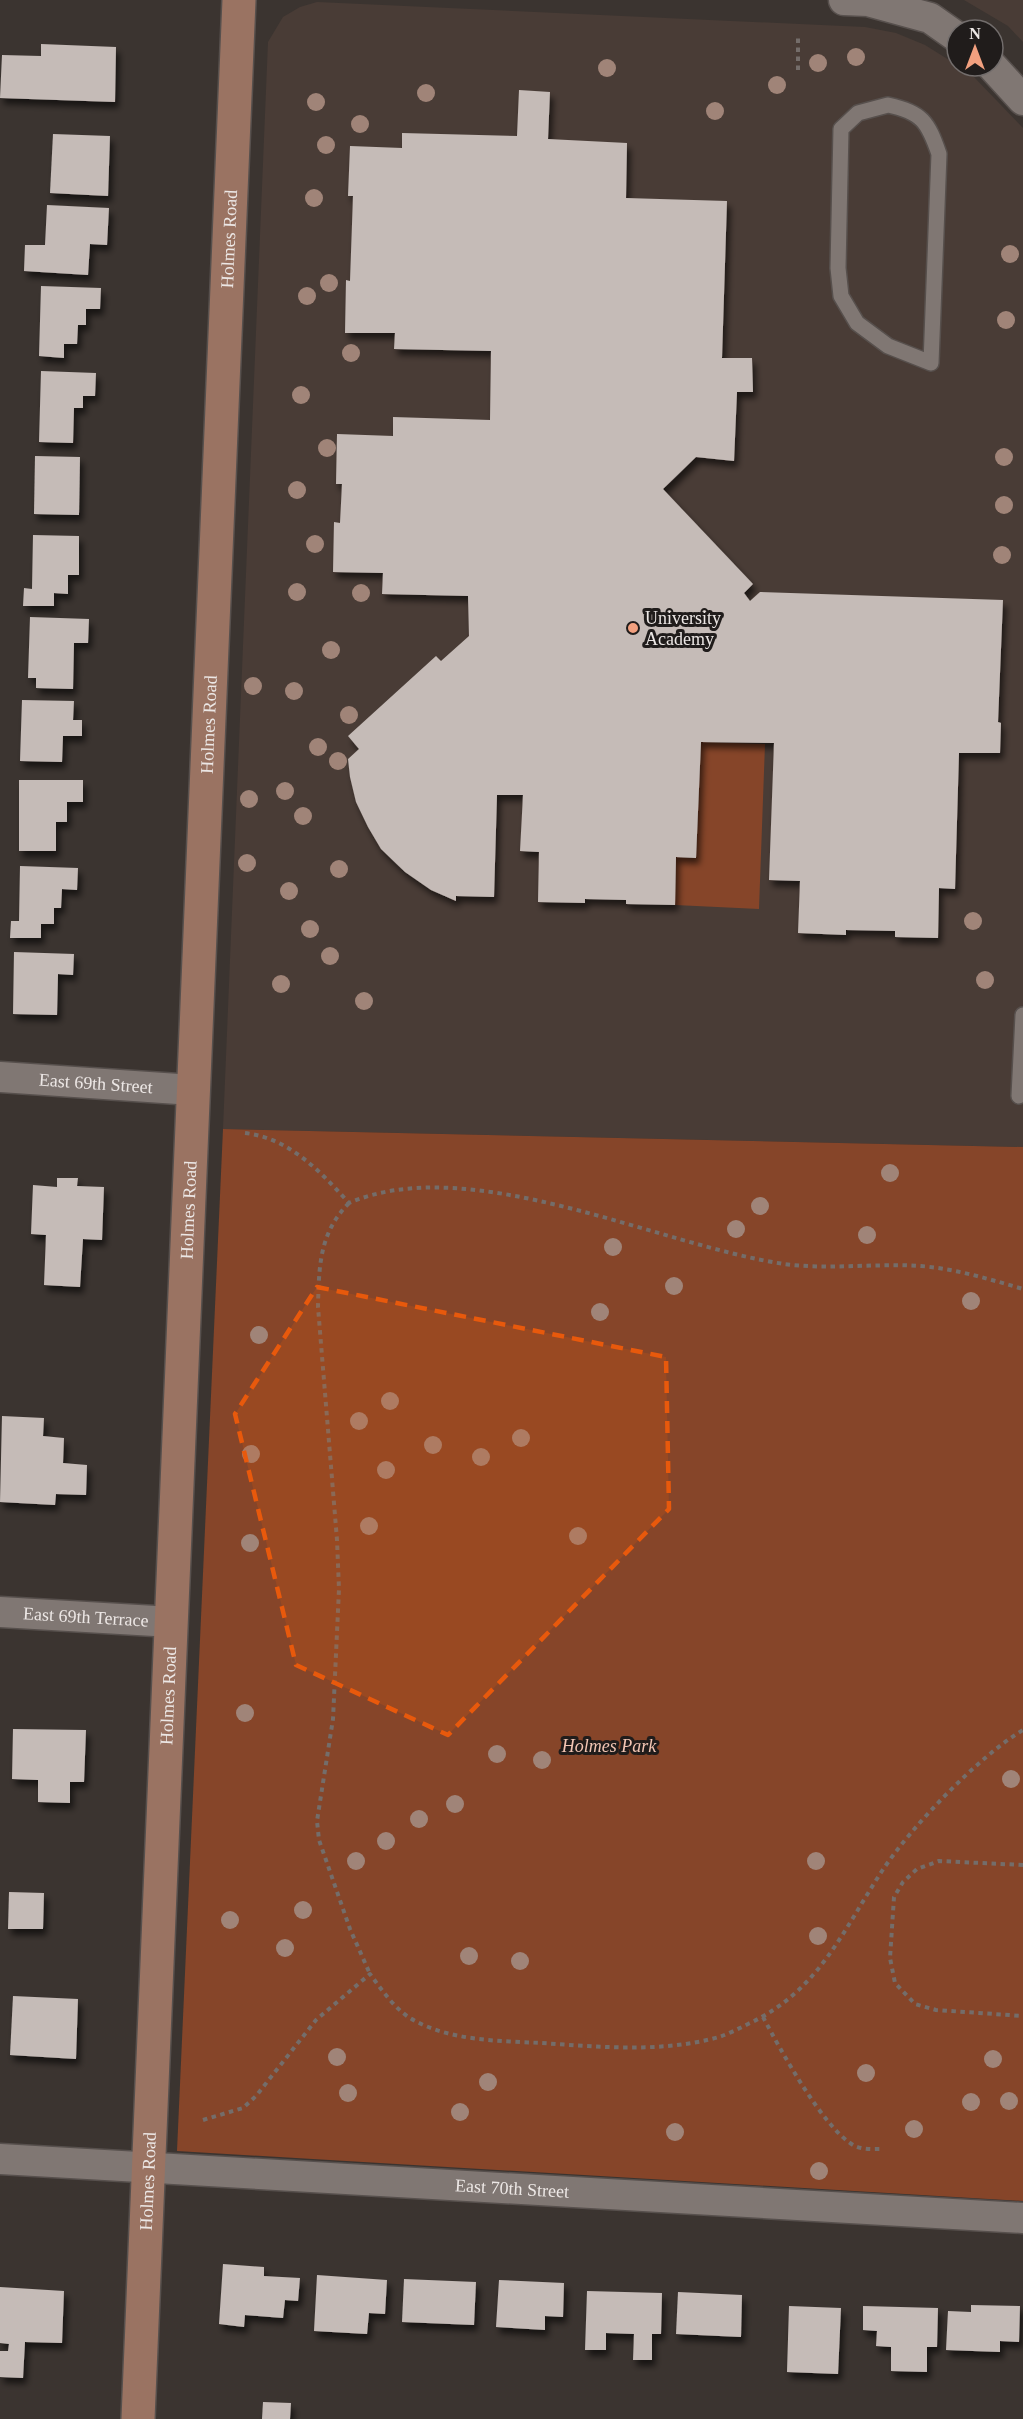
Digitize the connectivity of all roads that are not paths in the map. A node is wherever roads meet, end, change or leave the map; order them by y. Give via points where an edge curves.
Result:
1 (239, 0) edge
2 (844, 0) edge
3 (945, 29) edge
4 (1003, 78) edge
5 (1023, 100) edge
6 (931, 363) joint
7 (1023, 1015) edge
8 (0, 1077) edge
9 (193, 1090) junction
10 (1019, 1096) dead end
11 (0, 1612) edge
12 (172, 1622) junction
13 (0, 2159) edge
14 (148, 2167) junction
15 (1023, 2218) edge
16 (138, 2419) edge

1 - 9 main road, Holmes Road
2 - 3 street via 868,1 930,18
4 - 5 street
6 - 6 lane via 939,154 930,127 910,110 888,105 858,113 841,129 837,268 841,296 858,322 888,346
7 - 10 lane
8 - 9 street, East 69th Street
9 - 12 main road, Holmes Road
11 - 12 street, East 69th Terrace
12 - 14 main road, Holmes Road
13 - 14 street, East 70th Street
14 - 15 street, East 70th Street
14 - 16 main road, Holmes Road

